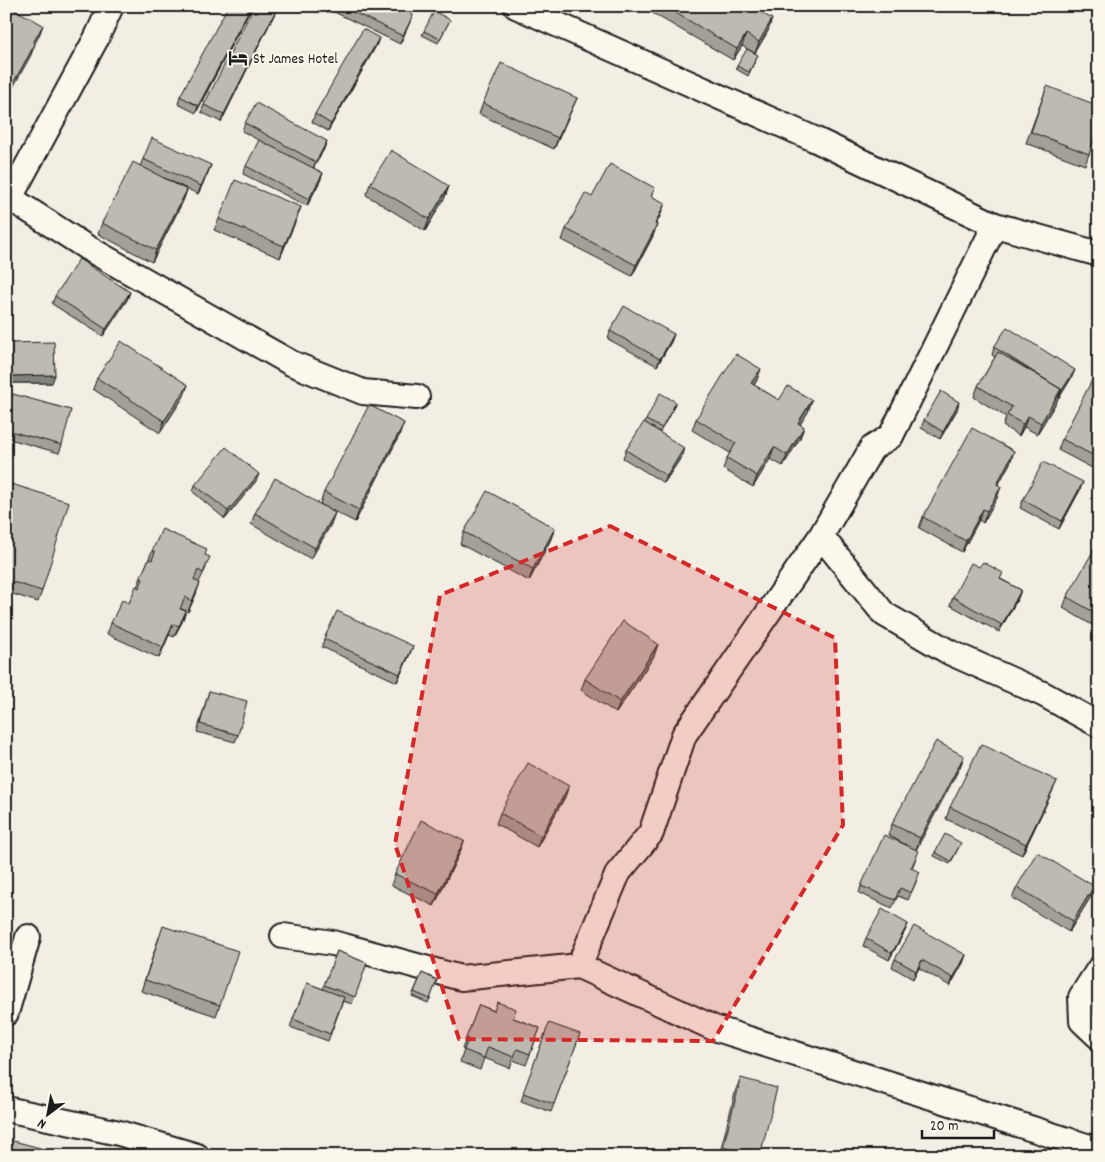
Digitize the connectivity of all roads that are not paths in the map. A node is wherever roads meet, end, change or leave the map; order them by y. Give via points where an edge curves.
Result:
1 (111, 6) edge
2 (516, 6) edge
3 (8, 202) edge
4 (995, 225) junction
5 (1099, 254) edge
6 (416, 397) dead end
7 (821, 536) junction
8 (1099, 725) edge
9 (283, 936) dead end
10 (28, 937) dead end
11 (579, 966) junction
12 (1099, 968) edge
13 (6, 1013) edge
14 (1099, 1037) edge
15 (6, 1109) edge
16 (1099, 1150) edge
17 (197, 1156) edge

1 - 3 street
2 - 4 street via 814,139
3 - 6 street via 291,363 363,392
4 - 5 street
4 - 7 street via 891,436 872,448
7 - 8 street via 884,614 949,652 1043,694
7 - 11 street via 684,735 651,833 618,873
9 - 11 street via 333,943 460,978
10 - 13 street
11 - 16 street via 714,1028
12 - 14 street via 1081,997 1082,1021
15 - 17 street via 120,1133

